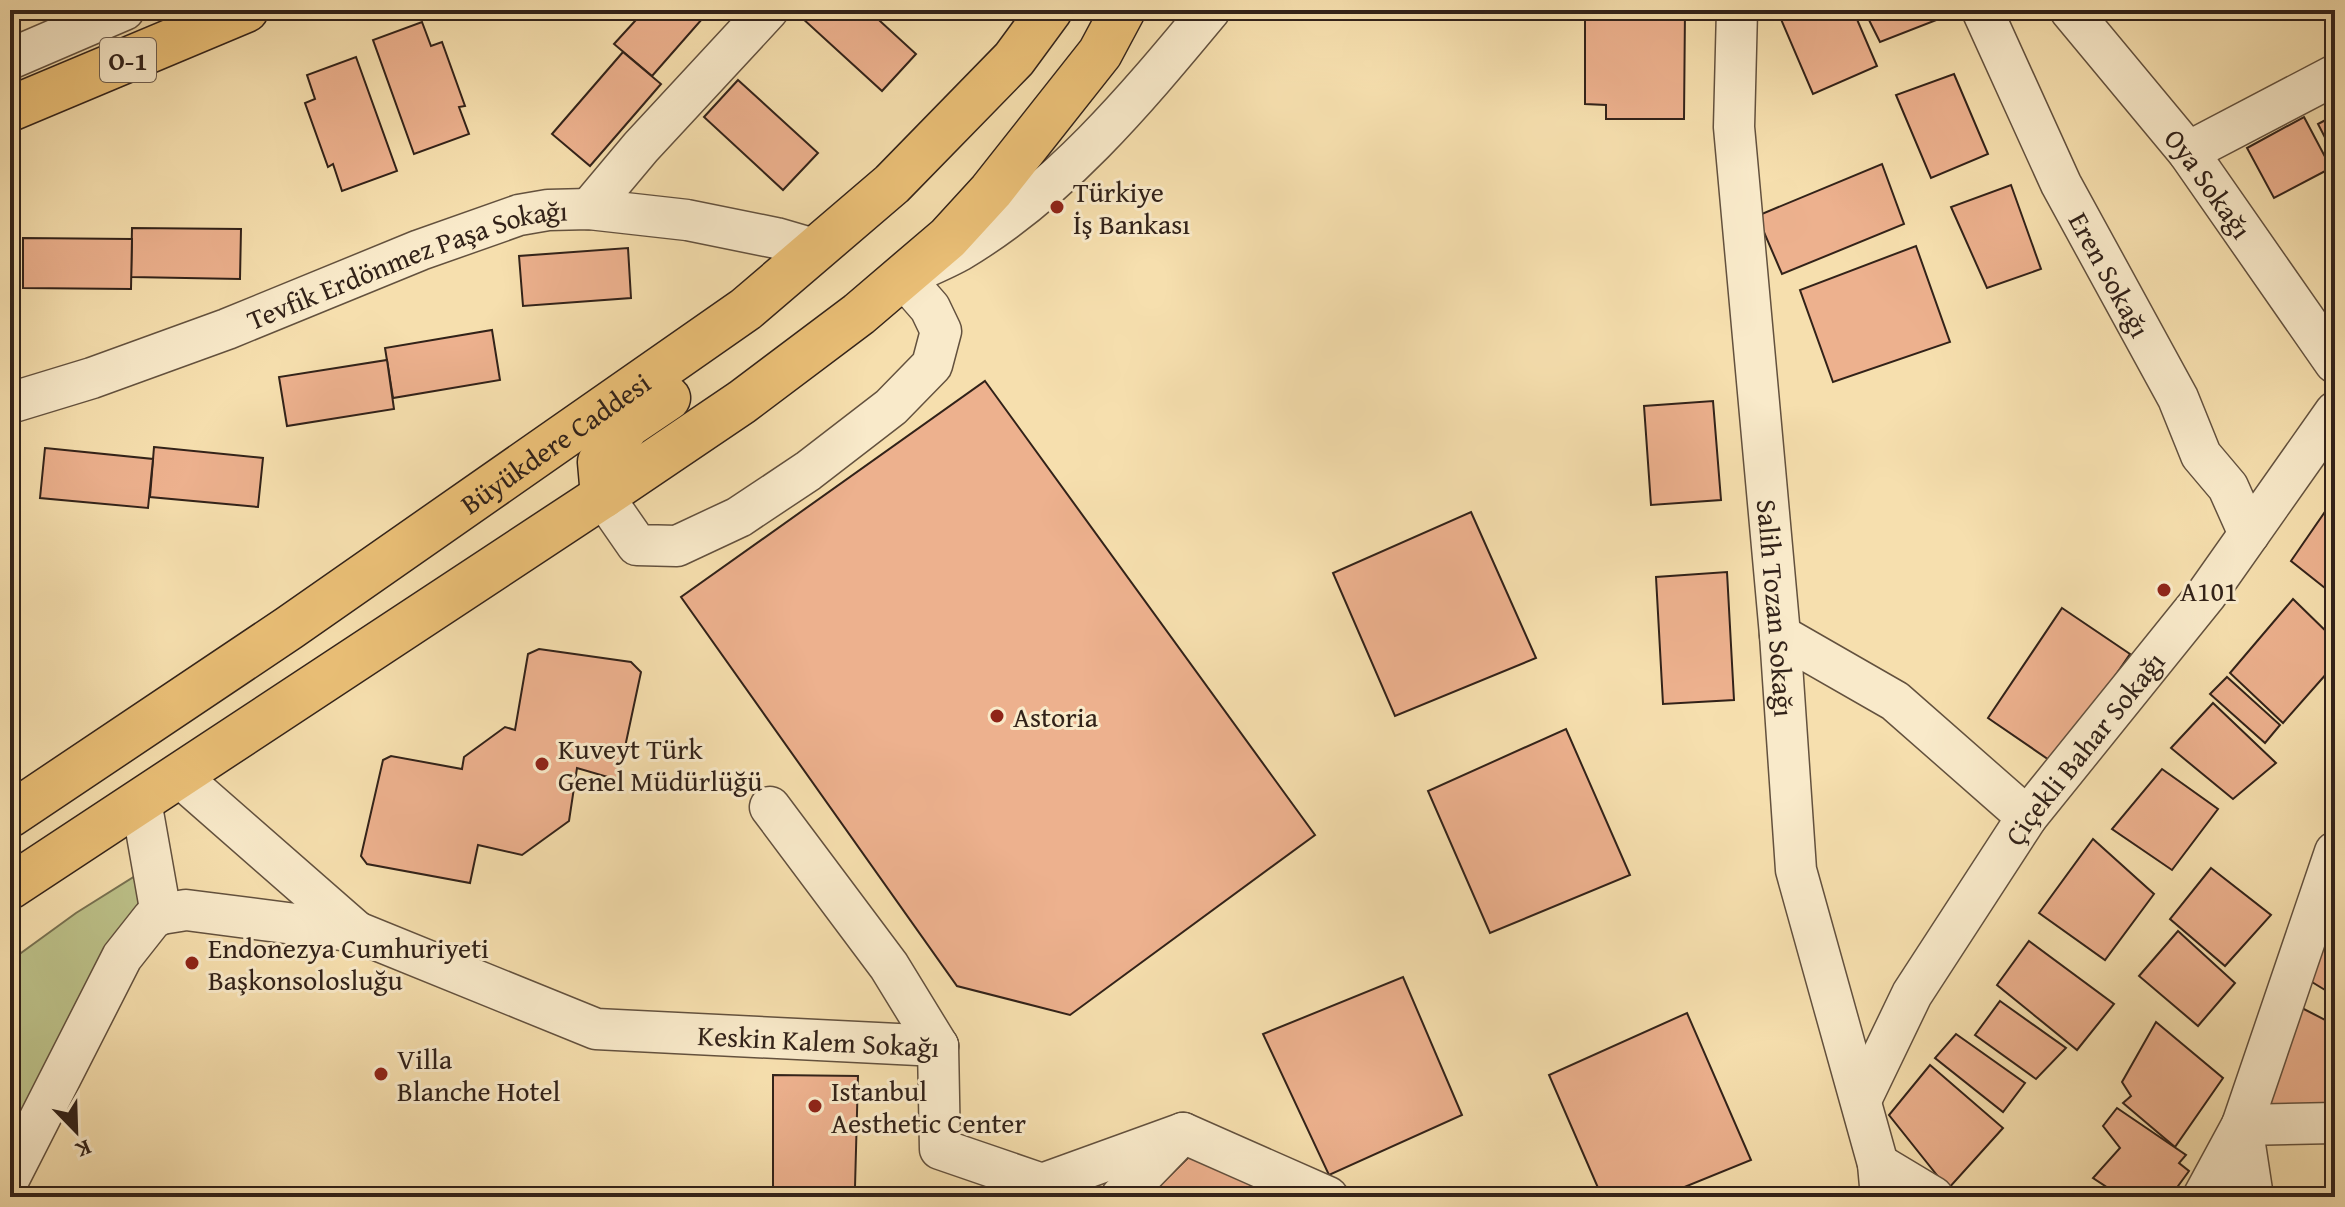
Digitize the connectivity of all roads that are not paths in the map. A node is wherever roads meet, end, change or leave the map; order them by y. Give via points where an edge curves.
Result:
1 (124, 10) edge
2 (246, 10) edge
3 (768, 10) edge
4 (1050, 10) edge
5 (1123, 10) edge
6 (1210, 10) edge
7 (1737, 10) edge
8 (1982, 10) edge
9 (2070, 10) edge
10 (10, 59) edge
11 (2335, 75) edge
12 (10, 109) edge
13 (2188, 152) junction
14 (589, 209) junction
15 (817, 250) junction
16 (903, 277) junction
17 (746, 309) junction
18 (2335, 363) edge
19 (10, 403) edge
20 (2335, 412) edge
21 (603, 496) junction
22 (2249, 534) junction
23 (1780, 635) junction
24 (180, 777) junction
25 (141, 801) junction
26 (770, 807) dead end
27 (10, 815) edge
28 (2027, 817) junction
29 (2335, 852) edge
30 (10, 887) edge
31 (161, 914) junction
32 (357, 932) junction
33 (938, 1046) junction
34 (1861, 1100) junction
35 (2335, 1123) edge
36 (2242, 1125) junction
37 (1183, 1133) junction
38 (10, 1177) edge
39 (1880, 1181) edge
40 (1121, 1197) edge
41 (1328, 1197) edge
42 (1933, 1197) edge
43 (2203, 1197) edge
44 (2253, 1197) edge

1 - 10 street
2 - 12 main road, O-1
3 - 14 street
4 - 15 main road, Büyükdere Caddesi via 1014,59 953,124
5 - 16 main road via 1100,53 991,191
6 - 16 street via 1132,102 1042,190 958,252
7 - 23 street, Salih Tozan Sokağı via 1734,127
8 - 22 street, Eren Sokağı via 2061,184 2178,398 2201,455 2228,487
9 - 13 street, Oya Sokağı
11 - 13 street
13 - 18 street, Oya Sokağı
14 - 15 street, Tevfik Erdönmez Paşa Sokağı via 687,220
14 - 19 street, Tevfik Erdönmez Paşa Sokağı via 519,215 227,329
15 - 17 main road, Büyükdere Caddesi
16 - 21 main road via 753,394
16 - 21 street via 930,308 941,331 932,365 891,407 808,471 739,517 677,546 637,545
17 - 21 main road via 703,367 616,438 600,462
17 - 27 main road, Büyükdere Caddesi
20 - 22 street, Çiçekli Bahar Sokağı
21 - 24 main road
22 - 28 street, Çiçekli Bahar Sokağı
23 - 28 street via 1895,701
23 - 34 street, Salih Tozan Sokağı via 1796,870
24 - 25 main road
24 - 32 street, Keskin Kalem Sokağı
25 - 30 main road
25 - 31 street
26 - 33 street via 889,966
28 - 34 street, Çiçekli Bahar Sokağı via 1912,994
29 - 36 street
31 - 32 street, Keskin Kalem Sokağı via 186,910
31 - 38 street via 122,957
32 - 33 street, Keskin Kalem Sokağı via 596,1029
33 - 37 street, Keskin Kalem Sokağı via 940,1149 1042,1184
34 - 39 street, Salih Tozan Sokağı
35 - 36 street
36 - 43 street
36 - 44 street
37 - 40 street
37 - 41 street
39 - 42 street

